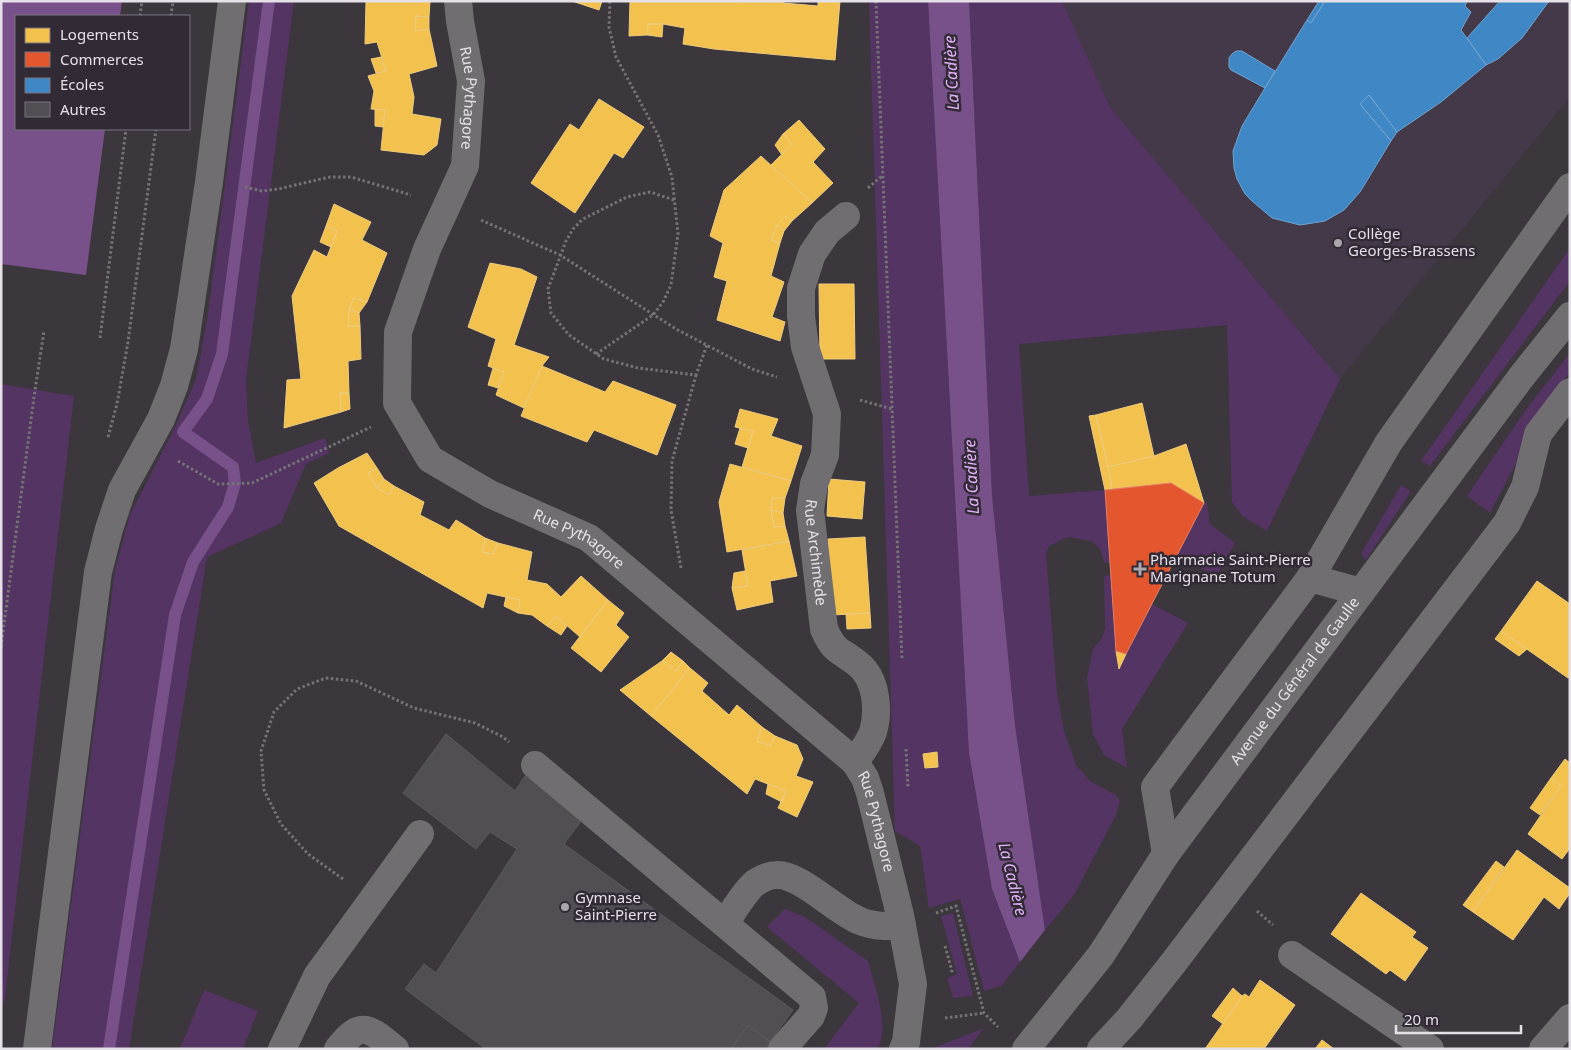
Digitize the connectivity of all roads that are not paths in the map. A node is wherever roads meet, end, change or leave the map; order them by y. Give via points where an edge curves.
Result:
1 (232, 1) edge
2 (458, 1) edge
3 (1570, 187) edge
4 (846, 216) dead end
5 (1570, 316) edge
6 (1570, 392) edge
7 (1310, 578) junction
8 (1362, 592) junction
9 (855, 762) junction
10 (536, 765) road end
11 (420, 834) dead end
12 (1166, 854) junction
13 (725, 923) junction
14 (902, 926) junction
15 (1292, 955) dead end
16 (1570, 1018) edge
17 (1028, 1046) edge
18 (37, 1049) edge
19 (282, 1049) edge
20 (338, 1049) edge
21 (395, 1049) edge
22 (782, 1049) edge
23 (903, 1049) edge
24 (1101, 1049) edge
25 (1430, 1049) edge
26 (1543, 1049) edge

1 - 18 street via 184,349 161,419 122,490 98,572
2 - 9 street, Rue Pythagore via 471,81 465,166 427,249 398,332 397,403 430,459 490,494 589,538
3 - 7 street via 1389,442
4 - 9 street, Rue Archimède via 827,232 812,254 801,288 801,316 805,347 827,414 825,455 814,484 810,510 824,630 842,655 859,664 875,692 876,714 872,733
5 - 8 street, Avenue du Général de Gaulle
6 - 24 street via 1538,434 1525,487 1506,523 1174,962
7 - 8 street
7 - 12 street via 1155,787
8 - 12 street, Avenue du Général de Gaulle
9 - 14 street, Rue Pythagore via 870,793
10 - 13 street
11 - 19 street via 317,976
12 - 17 street, Avenue du Général de Gaulle via 1100,954
13 - 14 street via 753,885 764,877 778,874 792,878 859,921 876,926
13 - 22 street via 812,997 814,1008 811,1016
14 - 23 street, Rue Pythagore via 913,984
15 - 25 street
16 - 26 street
20 - 21 street via 348,1036 358,1030 370,1030

